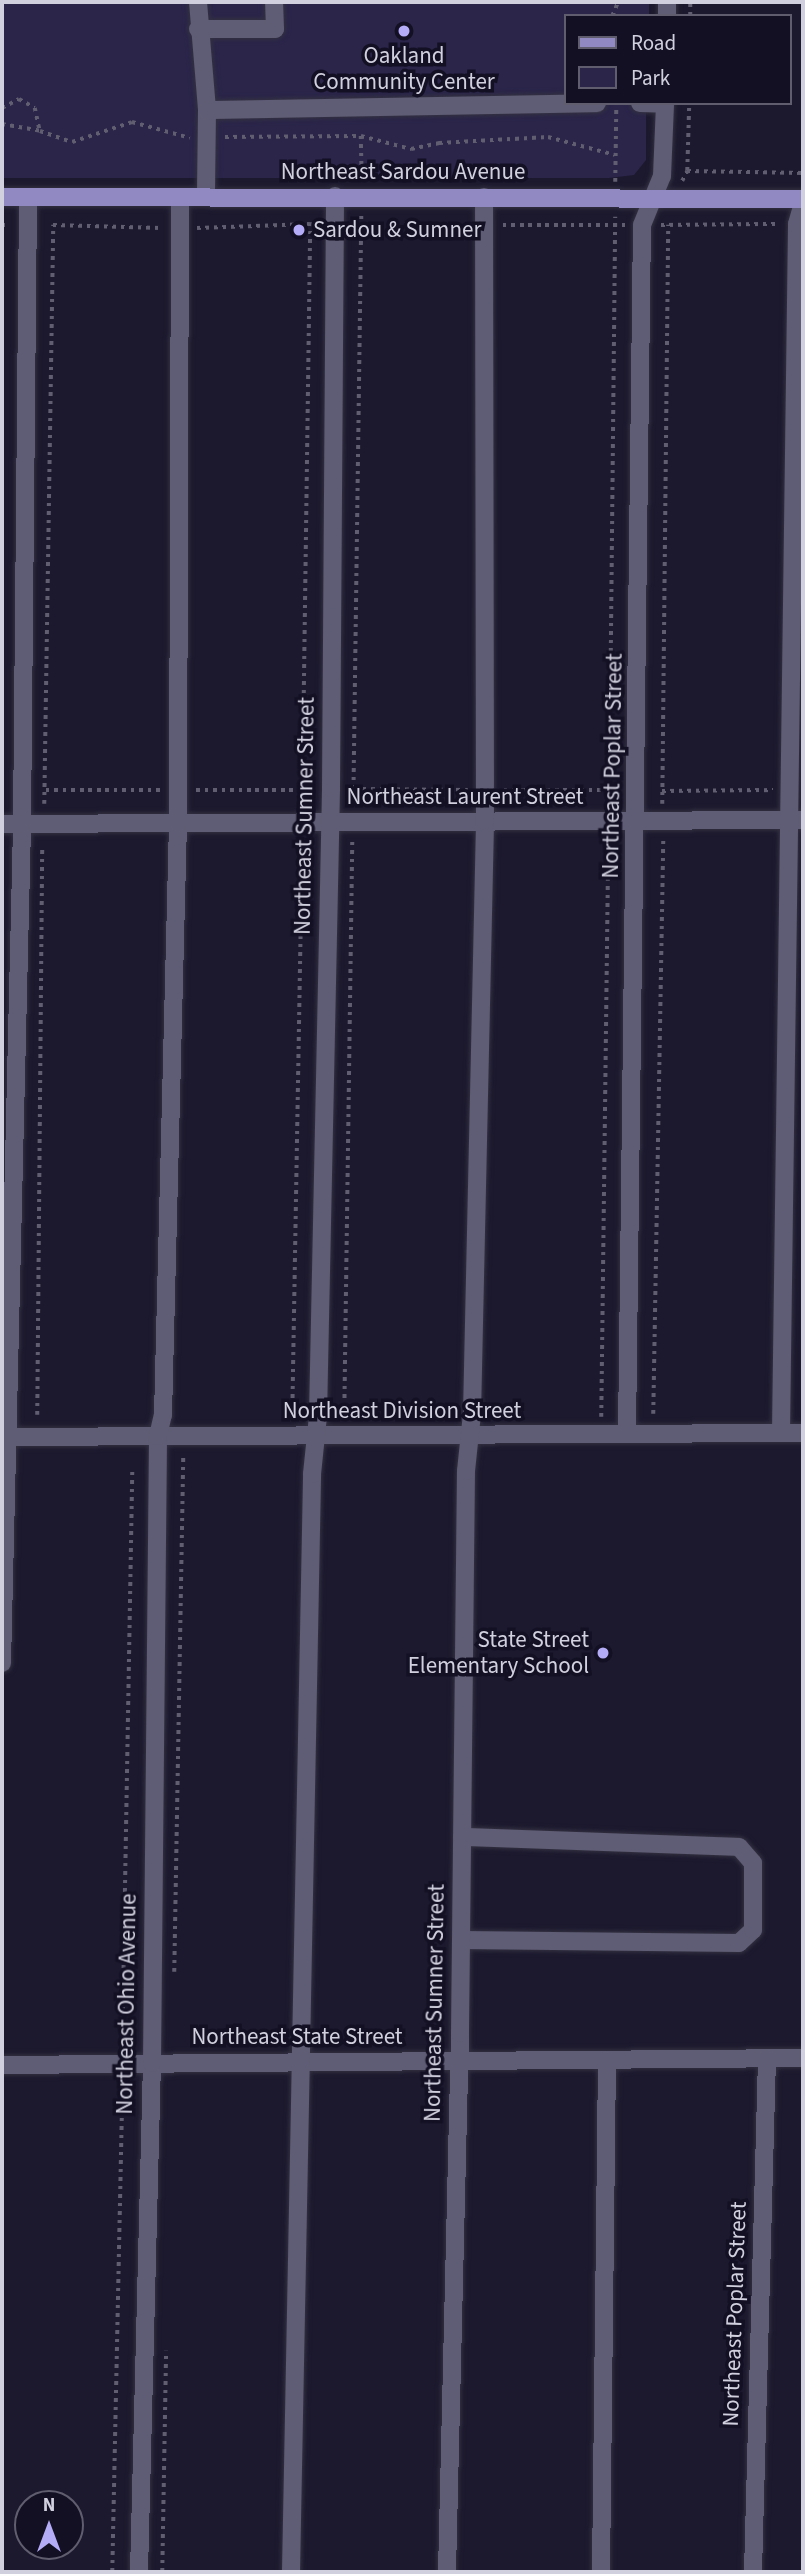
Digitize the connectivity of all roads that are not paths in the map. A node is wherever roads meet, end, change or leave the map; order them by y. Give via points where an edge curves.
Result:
1 (198, 2) edge
2 (274, 2) edge
3 (198, 29) junction
4 (564, 104) edge
5 (665, 105) edge
6 (207, 110) junction
7 (335, 196) junction
8 (2, 197) edge
9 (28, 197) junction
10 (180, 197) junction
11 (206, 197) junction
12 (484, 197) junction
13 (652, 199) junction
14 (803, 201) edge
15 (637, 820) junction
16 (797, 820) edge
17 (485, 821) junction
18 (330, 822) junction
19 (178, 823) junction
20 (2, 824) edge
21 (22, 824) junction
22 (781, 1433) junction
23 (803, 1433) edge
24 (627, 1434) junction
25 (469, 1435) junction
26 (158, 1436) junction
27 (314, 1436) junction
28 (5, 1437) edge
29 (2, 1663) edge
30 (463, 1837) junction
31 (461, 1940) junction
32 (766, 2058) junction
33 (803, 2058) edge
34 (607, 2060) junction
35 (459, 2061) junction
36 (303, 2062) junction
37 (152, 2063) junction
38 (2, 2065) edge
39 (139, 2572) edge
40 (291, 2572) edge
41 (447, 2572) edge
42 (601, 2572) edge
43 (753, 2572) edge

1 - 3 street
2 - 3 street via 275,29
3 - 6 street
4 - 6 street
5 - 13 street, Northeast Poplar Street via 662,176
6 - 11 street
7 - 11 main road, Northeast Sardou Avenue
7 - 12 main road, Northeast Sardou Avenue
7 - 18 street, Northeast Sumner Street
8 - 9 main road, Northeast Sardou Avenue
9 - 10 main road, Northeast Sardou Avenue
9 - 21 street
10 - 11 main road, Northeast Sardou Avenue
10 - 19 street, Northeast Ohio Avenue
12 - 13 main road, Northeast Sardou Avenue
12 - 17 street, Northeast Sumner Street
13 - 14 main road, Northeast Sardou Avenue
13 - 15 street, Northeast Poplar Street via 642,225
14 - 16 street via 797,224 792,790
15 - 16 street, Northeast Laurent Street
15 - 17 street, Northeast Laurent Street
15 - 24 street, Northeast Poplar Street
16 - 22 street
17 - 18 street, Northeast Laurent Street
17 - 25 street, Northeast Sumner Street
18 - 19 street, Northeast Laurent Street
18 - 27 street, Northeast Sumner Street
19 - 21 street, Northeast Laurent Street
19 - 26 street, Northeast Ohio Avenue via 163,1415
20 - 21 street, Northeast Laurent Street
21 - 28 street
22 - 23 street, Northeast Division Street
22 - 24 street, Northeast Division Street
24 - 25 street, Northeast Division Street
25 - 27 street, Northeast Division Street
25 - 30 street, Northeast Sumner Street
26 - 27 street, Northeast Division Street
26 - 28 street, Northeast Division Street
26 - 37 street, Northeast Ohio Avenue
27 - 36 street, Northeast Sumner Street
28 - 29 street
30 - 31 street, Northeast Sumner Street
30 - 31 street via 739,1847 753,1863 753,1930 739,1943
31 - 35 street, Northeast Sumner Street
32 - 33 street, Northeast State Street
32 - 34 street, Northeast State Street
32 - 43 street, Northeast Poplar Street
34 - 35 street, Northeast State Street
34 - 42 street
35 - 36 street, Northeast State Street
35 - 41 street, Northeast Sumner Street
36 - 37 street, Northeast State Street
36 - 40 street, Northeast Sumner Street
37 - 38 street, Northeast State Street
37 - 39 street, Northeast Ohio Avenue

